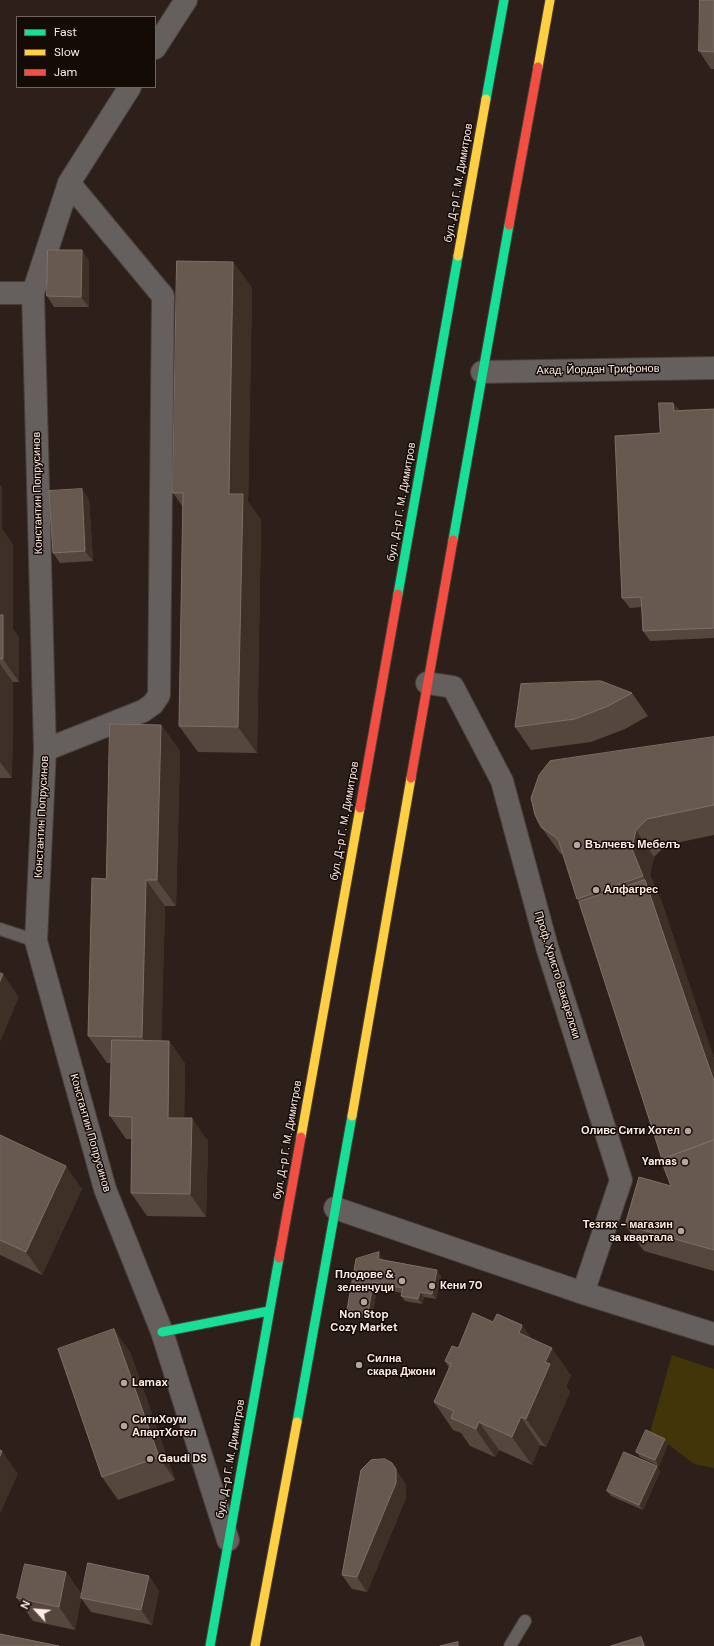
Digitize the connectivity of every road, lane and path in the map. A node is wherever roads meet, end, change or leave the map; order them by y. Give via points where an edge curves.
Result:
1 (186, 0) edge
2 (504, 0) edge
3 (550, 0) edge
4 (156, 46) edge
5 (129, 88) edge
6 (69, 183) junction
7 (0, 293) edge
8 (33, 293) junction
9 (714, 368) edge
10 (482, 372) junction
11 (427, 683) junction
12 (45, 750) junction
13 (0, 929) edge
14 (36, 941) junction
15 (335, 1208) junction
16 (583, 1293) junction
17 (269, 1311) junction
18 (162, 1332) junction
19 (714, 1334) edge
20 (228, 1540) junction
21 (525, 1621) dead end
22 (210, 1642) edge
23 (200, 1646) edge
24 (256, 1646) edge
25 (510, 1646) edge

1 - 4 street
2 - 17 main road, бул. Д-р Г. М. Димитров
3 - 10 main road
5 - 6 street, Константин Попрусинов
6 - 8 street, Константин Попрусинов
6 - 12 street via 163,296 159,695 153,704 143,711
7 - 8 street
8 - 12 street, Константин Попрусинов
9 - 10 street, Акад. Йордан Трифонов
10 - 11 main road
11 - 15 main road
11 - 16 street, Проф. Христо Вакарелски via 453,687 502,781 547,947 621,1180
12 - 14 street, Константин Попрусинов
13 - 14 lane
14 - 18 street, Константин Попрусинов via 105,1189
15 - 16 street
15 - 24 main road
16 - 19 street
17 - 18 main road
17 - 20 main road, бул. Д-р Г. М. Димитров
18 - 20 street, Константин Попрусинов
20 - 22 main road, бул. Д-р Г. М. Димитров
21 - 25 lane
22 - 23 lane

